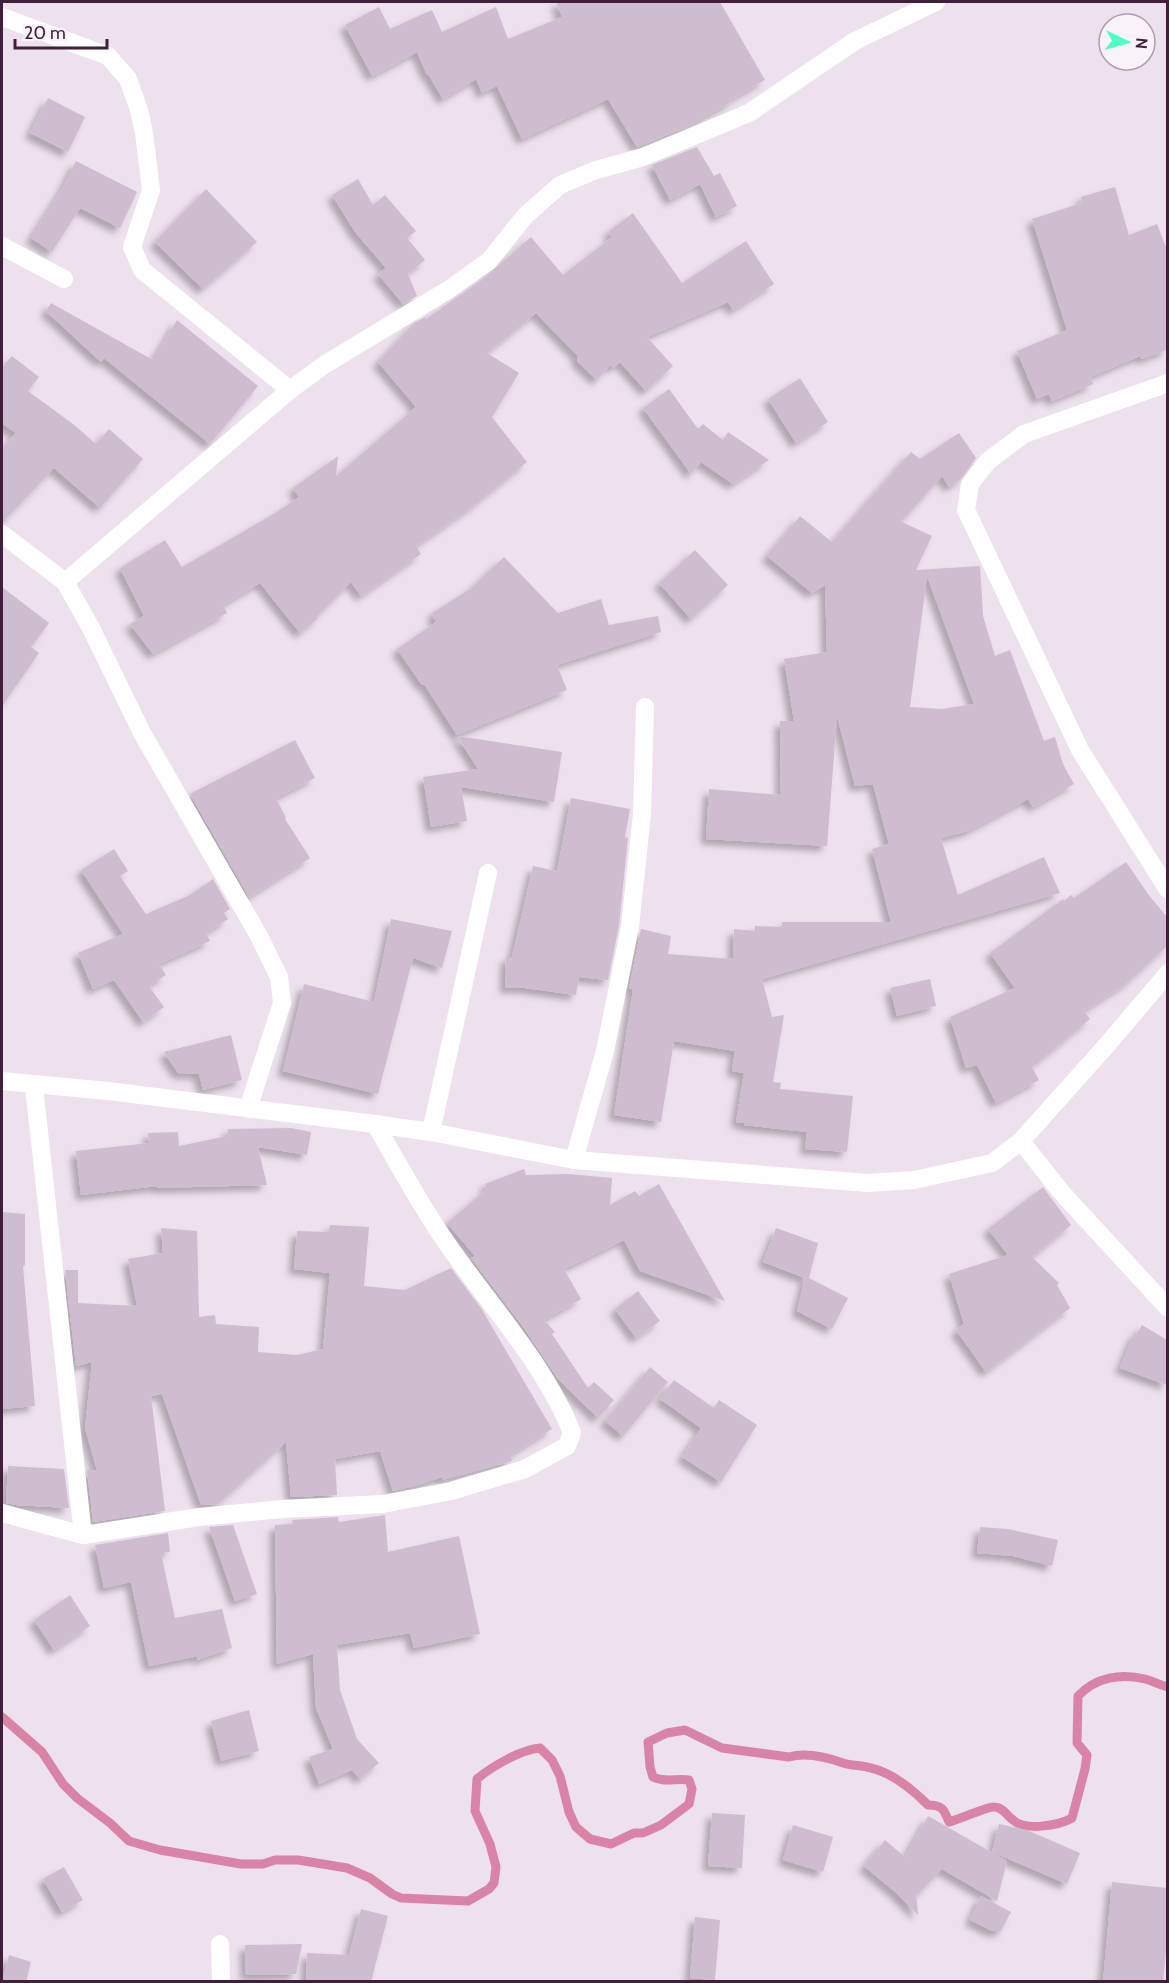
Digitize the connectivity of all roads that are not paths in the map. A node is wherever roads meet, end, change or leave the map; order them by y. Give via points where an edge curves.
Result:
1 (936, 2) edge
2 (2, 17) edge
3 (2, 246) edge
4 (64, 279) dead end
5 (1167, 383) edge
6 (290, 390) junction
7 (2, 534) edge
8 (65, 582) junction
9 (645, 706) dead end
10 (488, 873) dead end
11 (1167, 890) edge
12 (1167, 973) edge
13 (2, 1082) edge
14 (34, 1086) junction
15 (248, 1109) junction
16 (375, 1124) junction
17 (431, 1132) junction
18 (1021, 1141) junction
19 (574, 1160) junction
20 (1167, 1308) edge
21 (2, 1513) edge
22 (84, 1535) junction
23 (220, 1944) dead end
24 (221, 1982) edge

1 - 6 street via 855,41 748,113 643,158 596,170 560,185 525,216 489,261
2 - 6 street via 108,56 128,80 144,133 151,190 132,247 142,270
3 - 4 street
5 - 11 street via 1024,434 988,461 970,484 966,510 1080,750
6 - 8 street
7 - 8 street
8 - 15 street via 141,733 279,977 282,1003
9 - 19 street via 642,814 630,927 606,1051
10 - 17 street
12 - 18 street
13 - 14 street
14 - 15 street
14 - 22 street
15 - 16 street
16 - 17 street
16 - 22 street via 445,1241 535,1364 567,1420 572,1433 567,1446 525,1469 451,1491 384,1503 199,1517
17 - 19 street
18 - 19 street via 992,1163 914,1180 868,1183
18 - 20 street
21 - 22 street
23 - 24 street

